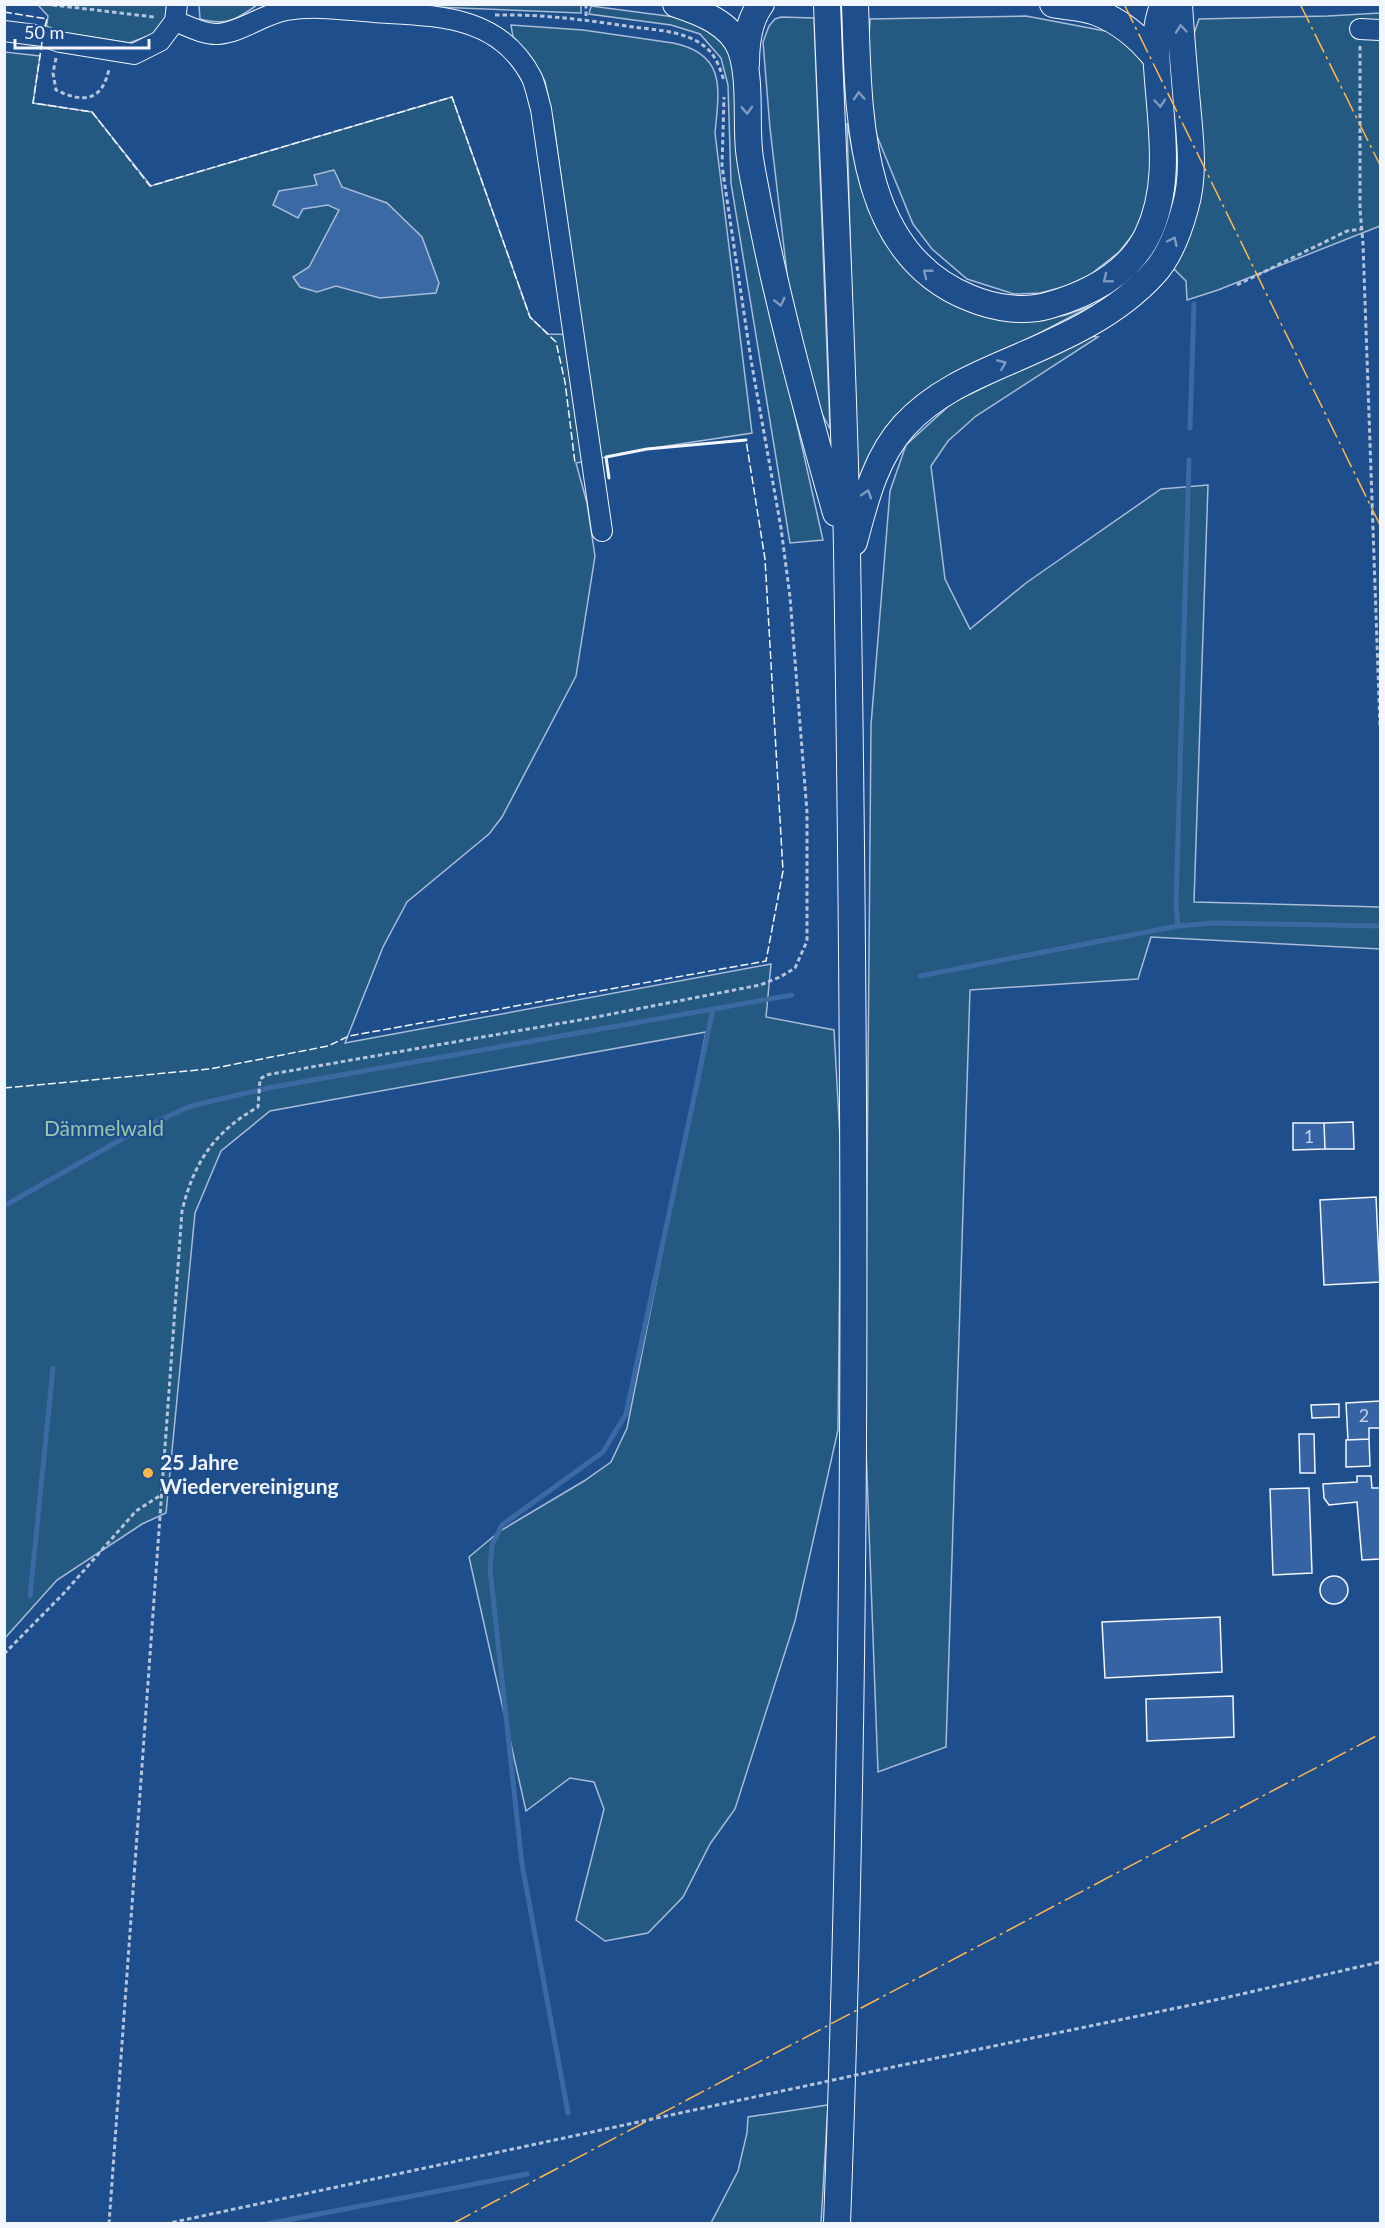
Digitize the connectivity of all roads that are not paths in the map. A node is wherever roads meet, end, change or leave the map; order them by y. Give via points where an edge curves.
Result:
1 (676, 4) edge
2 (761, 4) edge
3 (827, 4) edge
4 (855, 4) edge
5 (1053, 4) edge
6 (1164, 4) edge
7 (1179, 4) edge
8 (176, 13) edge
9 (1360, 29) road end
10 (1380, 30) edge
11 (4, 31) edge
12 (1156, 58) junction
13 (735, 82) junction
14 (602, 531) dead end
15 (847, 561) junction
16 (837, 2223) edge

1 - 13 main road via 704,13 741,50
2 - 13 main road via 752,21
3 - 15 main road
12 -> 4 main road via 1164,157 1162,185 1147,237 1134,256 1096,288 1072,299 1043,307 984,304 956,292 915,263 895,236 882,208 869,171 859,108
5 - 12 main road via 1094,11 1115,21 1140,39
6 - 12 main road via 1158,19
15 -> 7 main road via 873,478 886,451 920,410 942,393 1094,321 1124,301 1155,272 1173,243 1186,207 1191,174
8 - 11 lane via 160,41 134,54
8 - 14 lane via 206,33 219,34 287,10 439,16 475,24 500,38 523,64 533,80 541,109
9 - 10 lane
13 -> 15 main road via 765,240
15 - 16 main road via 853,1437 850,1754

